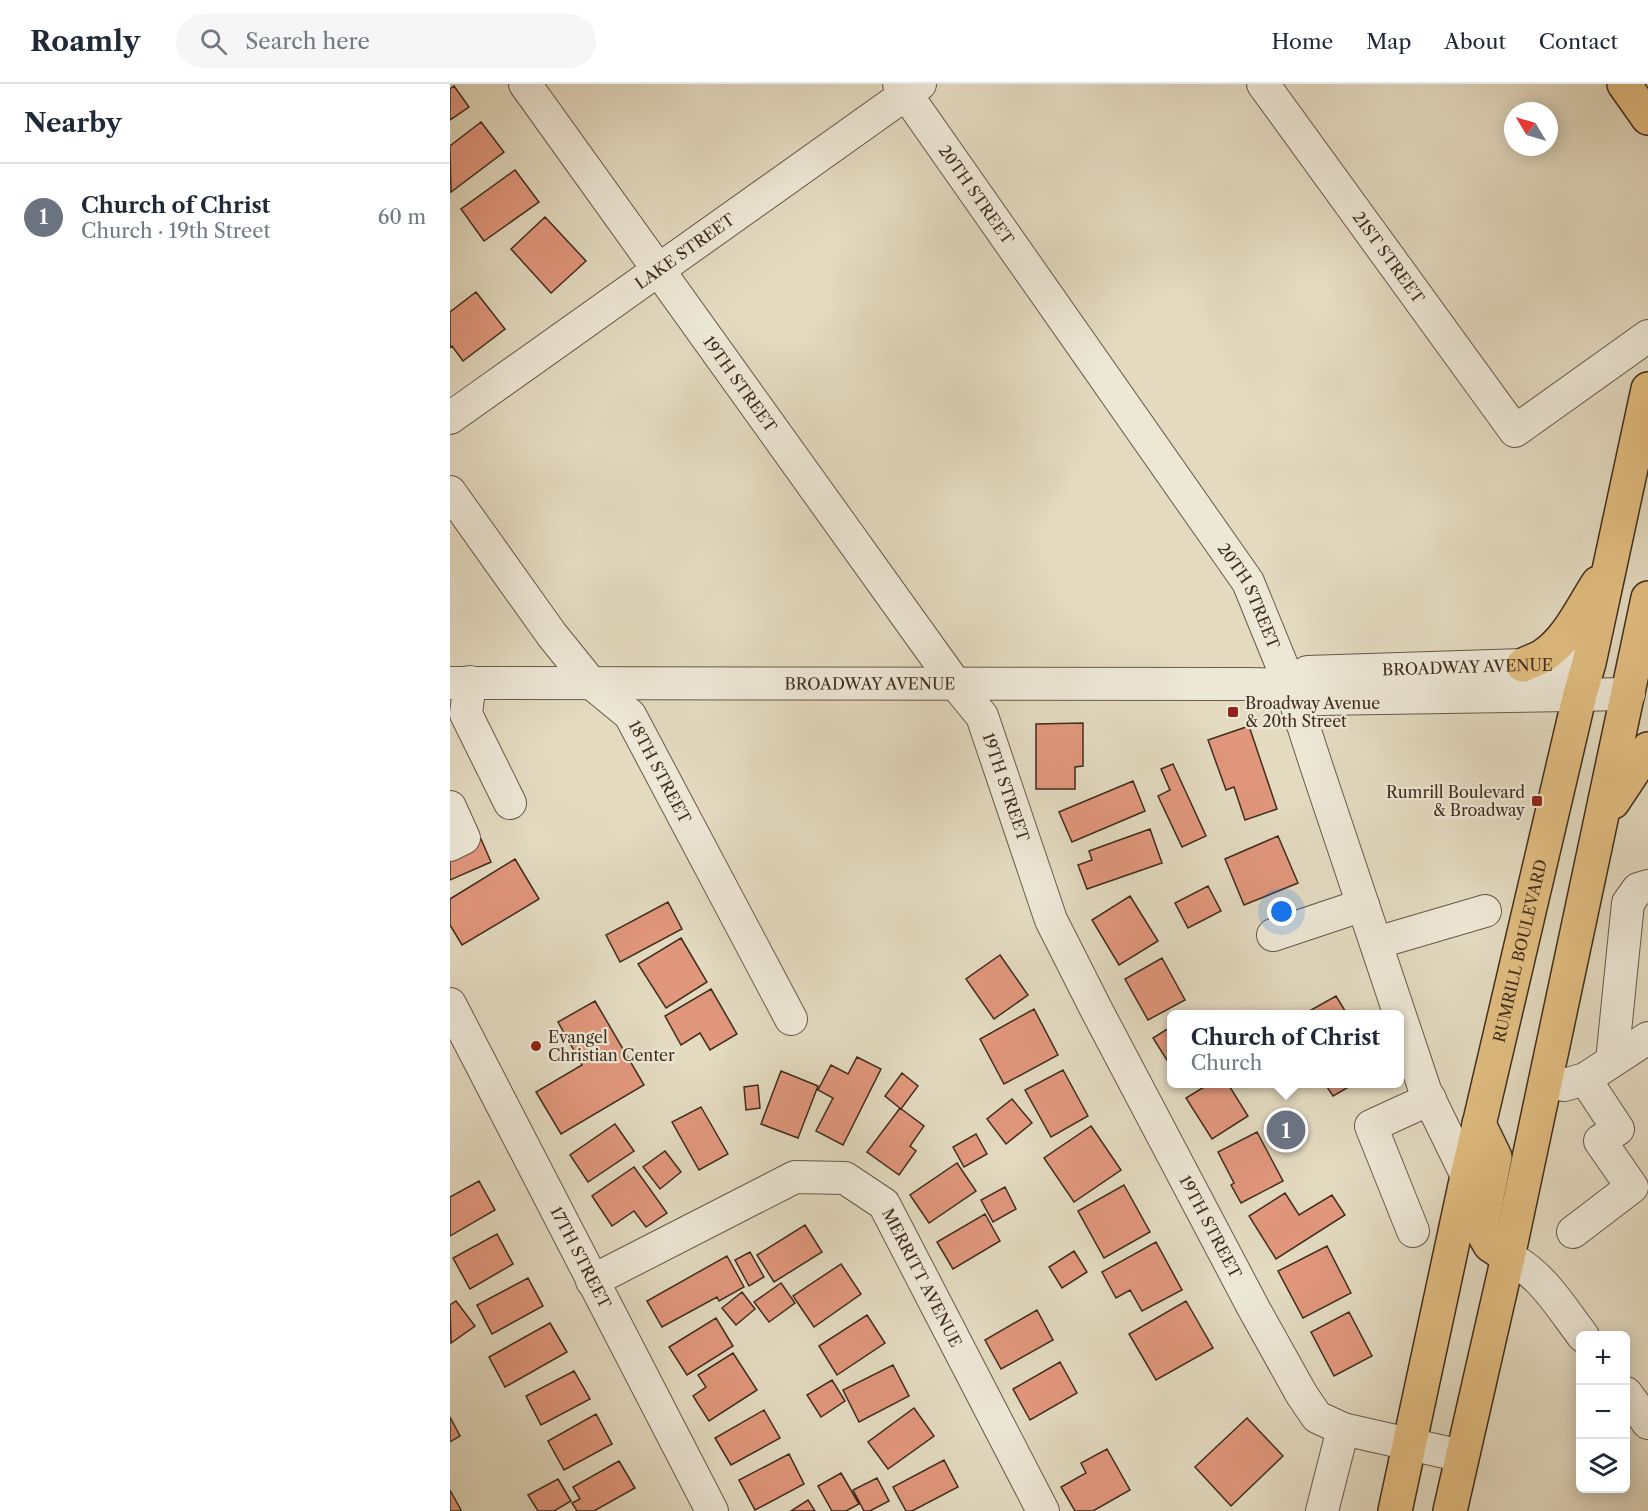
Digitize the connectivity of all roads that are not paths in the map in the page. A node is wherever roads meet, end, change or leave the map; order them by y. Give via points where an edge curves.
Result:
1 (525, 84) edge
2 (1263, 84) edge
3 (1624, 84) edge
4 (908, 87) edge
5 (1648, 118) edge
6 (658, 270) junction
7 (1648, 336) edge
8 (1648, 389) edge
9 (450, 418) edge
10 (450, 492) edge
11 (1610, 563) junction
12 (1648, 598) edge
13 (1589, 663) junction
14 (1523, 665) junction
15 (1640, 681) edge
16 (460, 682) edge
17 (590, 682) junction
18 (954, 682) junction
19 (1290, 685) junction
20 (1580, 694) junction
21 (1648, 749) edge
22 (510, 803) dead end
23 (450, 807) edge
24 (1601, 821) junction
25 (450, 845) edge
26 (1648, 886) edge
27 (1363, 905) junction
28 (1485, 911) dead end
29 (1273, 935) dead end
30 (1376, 943) junction
31 (1636, 951) edge
32 (450, 1004) edge
33 (1399, 1010) edge
34 (792, 1019) dead end
35 (1404, 1024) edge
36 (1648, 1038) edge
37 (1612, 1061) junction
38 (1585, 1079) junction
39 (1545, 1082) junction
40 (1430, 1099) junction
41 (1479, 1124) junction
42 (1467, 1176) junction
43 (1413, 1231) dead end
44 (1573, 1232) dead end
45 (1508, 1257) junction
46 (592, 1281) junction
47 (1580, 1331) edge
48 (1630, 1398) edge
49 (1648, 1423) edge
50 (1343, 1430) junction
51 (1410, 1445) junction
52 (1462, 1456) junction
53 (712, 1511) edge
54 (1043, 1511) edge
55 (1322, 1511) edge
56 (1395, 1511) edge
57 (1450, 1511) edge

1 - 6 street, 19TH STREET
2 - 7 street, 21ST STREET via 1515,431
3 - 5 main road
4 - 6 street, LAKE STREET
4 - 19 street, 20TH STREET via 1248,582
6 - 9 street, LAKE STREET
6 - 18 street, 19TH STREET
8 - 11 main road, RUMRILL BOULEVARD
10 - 17 street, 18TH STREET
11 - 13 main road, RUMRILL BOULEVARD
11 - 14 main road via 1563,635 1542,657
12 - 15 main road
13 - 14 street, BROADWAY AVENUE
13 - 15 main road, BROADWAY AVENUE
13 - 20 main road, RUMRILL BOULEVARD
14 - 19 street, BROADWAY AVENUE via 1307,672
15 - 20 street, BROADWAY AVENUE
15 - 24 main road
16 - 17 street, BROADWAY AVENUE
16 - 22 street via 466,714
17 - 18 street, BROADWAY AVENUE
17 - 34 street, 18TH STREET via 630,715
18 - 19 street, BROADWAY AVENUE
18 - 50 street, 19TH STREET via 982,716 1051,920 1096,1009 1302,1395 1317,1417
19 - 20 street, BROADWAY AVENUE via 1318,699
19 - 27 street, 20TH STREET
20 - 41 main road, RUMRILL BOULEVARD
21 - 24 main road
23 - 25 street via 464,838
24 - 39 main road
26 - 31 street via 1638,889 1628,903
27 - 29 street
27 - 30 street, 20TH STREET
28 - 30 street
30 - 33 street, 20TH STREET
31 - 37 street
32 - 46 street, 17TH STREET
35 - 40 street, 20TH STREET
36 - 37 street
37 - 38 street
38 - 39 street via 1564,1085
38 - 44 street via 1618,1129 1600,1141 1632,1187
39 - 45 main road
40 - 42 street, 20TH STREET
40 - 43 street via 1371,1126
41 - 42 main road, RUMRILL BOULEVARD
41 - 45 main road via 1495,1157 1483,1233 1490,1245
42 - 51 main road, RUMRILL BOULEVARD
45 - 47 street via 1541,1280
45 - 52 main road
46 - 53 street, 17TH STREET
46 - 54 street, MERRITT AVENUE via 795,1177 845,1178 884,1204
48 - 49 street
50 - 51 street, 19TH STREET
50 - 55 street
51 - 52 street, 19TH STREET
51 - 56 main road, RUMRILL BOULEVARD
52 - 57 main road

